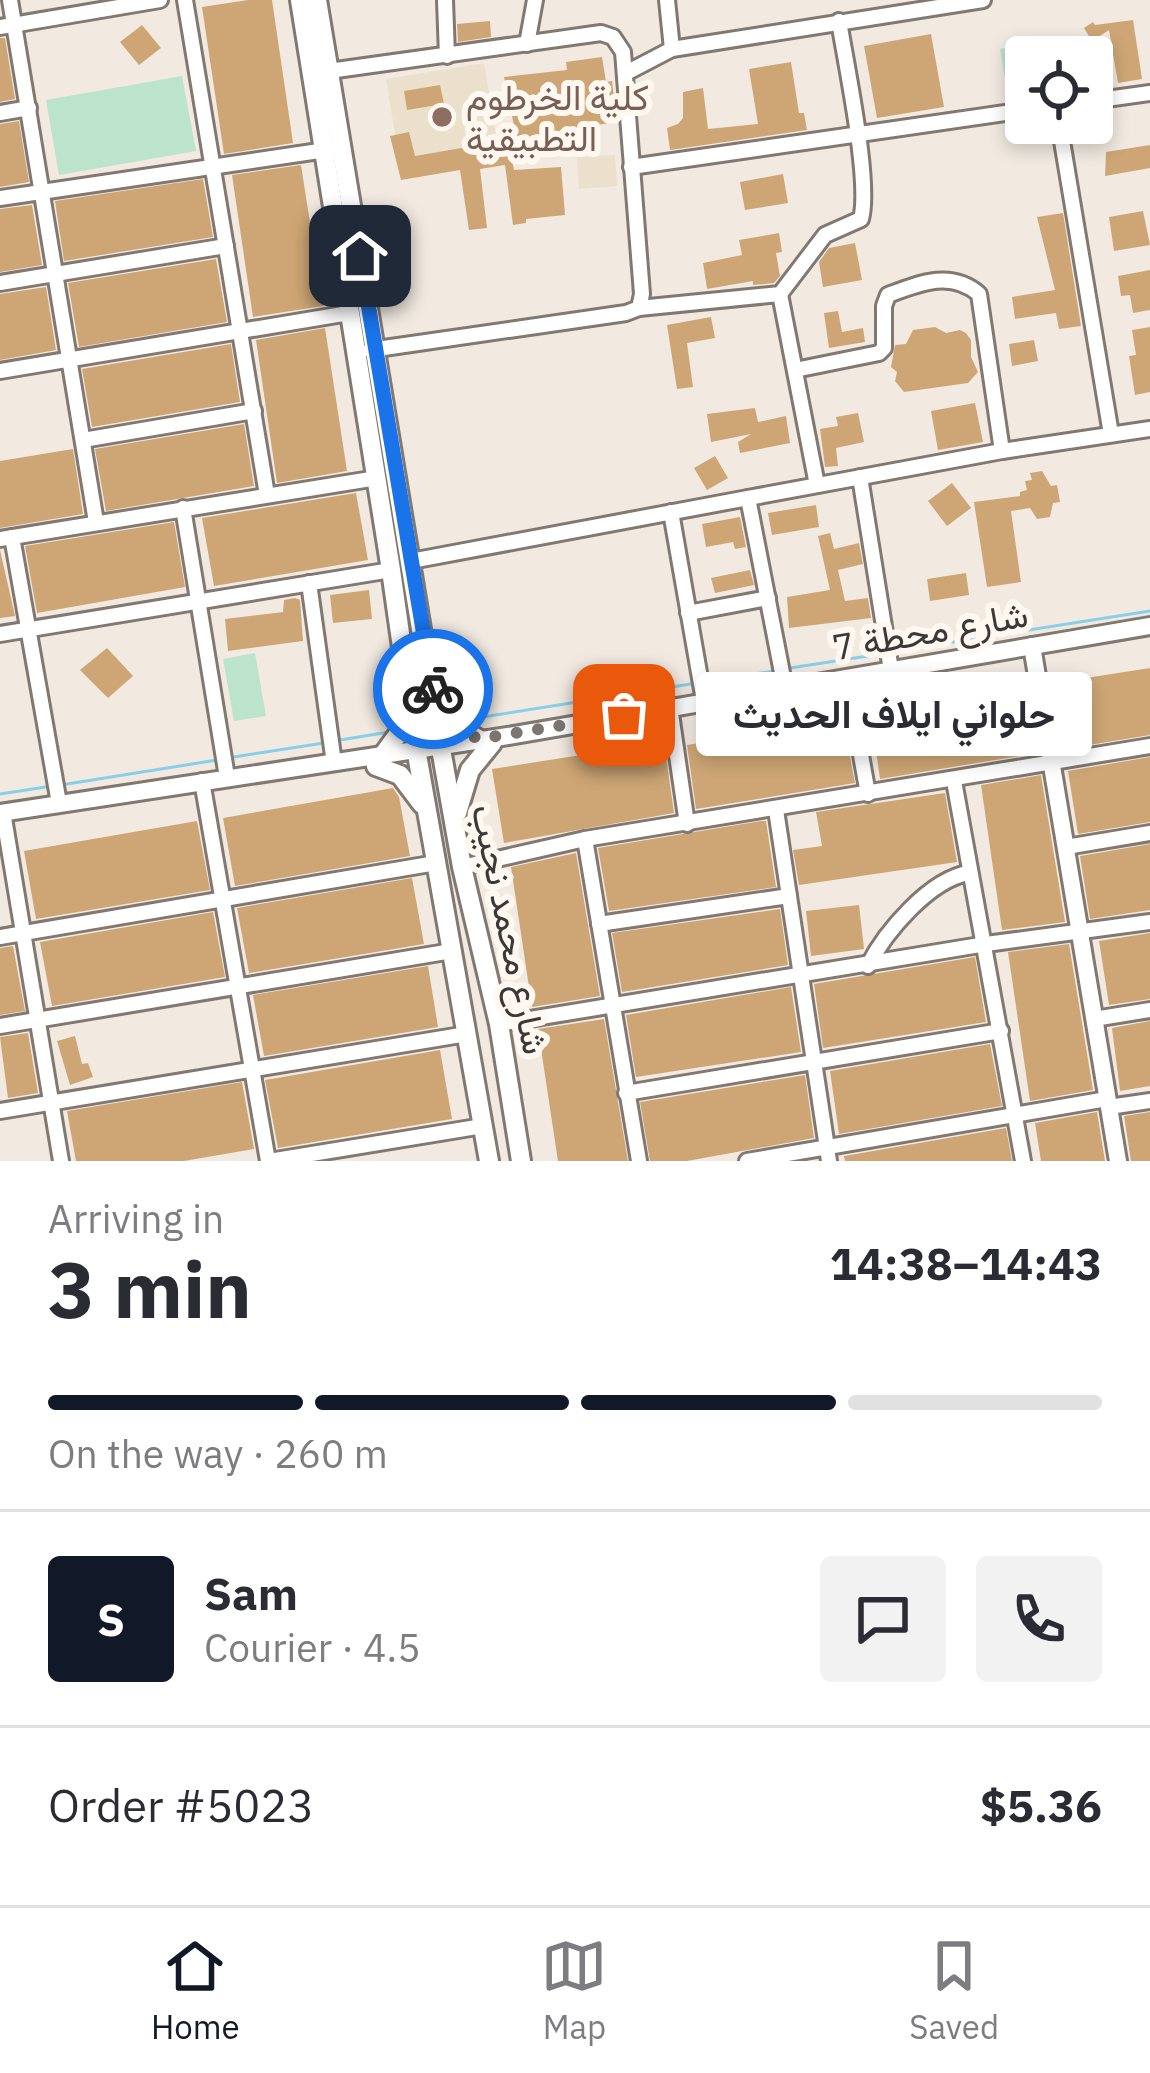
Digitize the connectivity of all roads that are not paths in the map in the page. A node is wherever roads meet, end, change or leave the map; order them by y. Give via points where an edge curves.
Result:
1 (10, 0) edge
2 (160, 0) edge
3 (185, 0) edge
4 (300, 0) edge
5 (317, 0) edge
6 (445, 0) edge
7 (535, 0) edge
8 (667, 0) edge
9 (983, 0) edge
10 (933, 4) edge
11 (839, 21) junction
12 (7, 26) edge
13 (527, 44) junction
14 (672, 49) junction
15 (447, 56) junction
16 (329, 71) junction
17 (626, 73) junction
18 (1150, 93) edge
19 (1113, 98) edge
20 (28, 108) junction
21 (0, 113) edge
22 (1005, 113) edge
23 (856, 135) junction
24 (1063, 144) edge
25 (326, 150) junction
26 (212, 165) junction
27 (631, 167) junction
28 (42, 190) junction
29 (0, 198) edge
30 (226, 246) junction
31 (56, 274) junction
32 (0, 284) edge
33 (780, 294) junction
34 (639, 308) junction
35 (349, 313) junction
36 (240, 329) junction
37 (365, 350) junction
38 (69, 360) junction
39 (795, 370) junction
40 (0, 371) edge
41 (254, 411) junction
42 (1150, 429) edge
43 (1112, 434) junction
44 (82, 440) junction
45 (1002, 451) junction
46 (860, 477) junction
47 (377, 478) junction
48 (817, 485) junction
49 (267, 495) junction
50 (748, 498) junction
51 (183, 508) junction
52 (671, 512) junction
53 (96, 522) junction
54 (6, 538) edge
55 (411, 560) junction
56 (392, 570) junction
57 (309, 584) junction
58 (768, 598) junction
59 (199, 601) junction
60 (688, 613) junction
61 (1150, 626) edge
62 (28, 629) junction
63 (0, 634) edge
64 (1032, 646) junction
65 (892, 670) junction
66 (848, 677) junction
67 (429, 681) junction
68 (407, 683) junction
69 (785, 688) junction
70 (704, 701) junction
71 (670, 707) junction
72 (493, 740) junction
73 (1150, 746) edge
74 (442, 750) junction
75 (417, 755) junction
76 (380, 761) junction
77 (1052, 761) junction
78 (340, 762) junction
79 (227, 777) junction
80 (202, 781) junction
81 (954, 781) junction
82 (868, 794) junction
83 (59, 803) junction
84 (776, 811) junction
85 (2, 812) edge
86 (428, 812) junction
87 (455, 824) junction
88 (687, 824) junction
89 (1150, 833) edge
90 (585, 839) junction
91 (1066, 847) junction
92 (436, 863) junction
93 (462, 867) junction
94 (969, 873) junction
95 (789, 896) junction
96 (223, 899) junction
97 (1150, 922) edge
98 (599, 924) junction
99 (24, 933) junction
100 (1081, 933) junction
101 (0, 937) edge
102 (986, 944) junction
103 (452, 951) junction
104 (868, 966) junction
105 (802, 977) junction
106 (238, 988) junction
107 (612, 1006) junction
108 (1150, 1010) edge
109 (1094, 1018) junction
110 (38, 1020) junction
111 (499, 1024) junction
112 (0, 1026) edge
113 (1001, 1031) junction
114 (467, 1034) junction
115 (815, 1064) junction
116 (252, 1068) junction
117 (626, 1093) junction
118 (1150, 1101) edge
119 (52, 1102) junction
120 (1108, 1103) junction
121 (0, 1111) edge
122 (1016, 1115) junction
123 (482, 1126) junction
124 (828, 1154) edge
125 (61, 1161) edge
126 (269, 1161) edge
127 (488, 1161) edge
128 (521, 1161) edge
129 (639, 1161) edge
130 (747, 1161) edge
131 (1023, 1161) edge
132 (1118, 1161) edge

1 - 12 street
2 - 12 street
3 - 26 street
4 - 25 main road, شارع محمد نجيب
5 - 16 main road, شارع محمد نجيب
6 - 15 street
7 - 13 street
8 - 14 street
9 - 10 street
10 - 11 street
11 - 14 street
11 - 23 street
12 - 20 street
13 - 15 street
13 - 17 street via 601,33 619,44
14 - 17 street
15 - 16 street
16 - 37 main road, شارع محمد نجيب
17 - 27 street
18 - 19 street
20 - 21 street
20 - 28 street
22 - 23 street
23 - 27 street
23 - 33 street via 861,219 825,235
24 - 43 street
25 - 26 street
25 - 35 main road, شارع محمد نجيب
26 - 28 street
26 - 30 street
27 - 34 street
28 - 29 street
28 - 31 street
30 - 31 street
30 - 36 street
31 - 32 street
31 - 38 street
33 - 34 street
33 - 39 street
34 - 37 street
35 - 36 street
35 - 37 main road, شارع محمد نجيب
36 - 38 street
36 - 41 street
37 - 47 main road, شارع محمد نجيب
37 - 55 main road, شارع محمد نجيب
38 - 40 street
38 - 44 street
39 - 45 street via 880,353 888,295 925,281 967,284 979,294
39 - 48 street
41 - 44 street
41 - 49 street
42 - 43 street
43 - 45 street
44 - 53 street
45 - 46 street
46 - 48 street
46 - 65 street
47 - 49 street
47 - 56 main road, شارع محمد نجيب
48 - 50 street
49 - 51 street
50 - 52 street
50 - 58 street
51 - 53 street
51 - 59 street
52 - 55 street
52 - 60 street
53 - 54 street
54 - 62 street
55 - 67 main road, شارع محمد نجيب
56 - 57 street
56 - 68 main road, شارع محمد نجيب
57 - 59 street
57 - 78 street
58 - 60 street
58 - 69 street
59 - 62 street
59 - 79 street
60 - 70 street
61 - 64 street, شارع محطة 7
62 - 63 street
62 - 83 street
64 - 65 street, شارع محطة 7
64 - 77 street
65 - 66 street, شارع محطة 7
66 - 69 street, شارع محطة 7
66 - 82 street
67 - 72 main road via 453,721
67 - 74 main road, شارع محمد نجيب
68 - 75 main road, شارع محمد نجيب
68 - 76 main road via 402,724
69 - 70 street, شارع محطة 7
70 - 71 street, شارع محطة 7
71 - 72 street, شارع محطة 7
71 - 88 street
72 - 74 street, شارع محطة 7
72 - 87 main road via 470,770
73 - 77 street
74 - 75 street, شارع محطة 7
74 - 87 main road, شارع محمد نجيب
75 - 76 street, شارع محطة 7
75 - 86 main road, شارع محمد نجيب
76 - 78 street, شارع محطة 7
76 - 86 main road
77 - 81 street
77 - 91 street
78 - 79 street, شارع محطة 7
79 - 80 street, شارع محطة 7
80 - 83 street, شارع محطة 7
80 - 96 street
81 - 82 street
81 - 94 street
82 - 84 street
83 - 85 street, شارع محطة 7
84 - 88 street
84 - 95 street
85 - 99 street
86 - 92 main road, شارع محمد نجيب
87 - 93 main road, شارع محمد نجيب
88 - 90 street
89 - 91 street
90 - 93 street
90 - 98 street
91 - 100 street
92 - 96 street
92 - 103 main road, شارع محمد نجيب
93 - 111 main road, شارع محمد نجيب
94 - 102 street
94 - 104 street via 946,879 897,922
95 - 98 street
95 - 105 street
96 - 99 street
96 - 106 street
97 - 100 street
98 - 107 street
99 - 101 street
99 - 110 street
100 - 102 street
100 - 109 street
102 - 104 street
102 - 113 street
103 - 106 street
103 - 114 main road, شارع محمد نجيب
104 - 105 street
105 - 107 street
105 - 115 street
106 - 110 street
106 - 116 street
107 - 111 street
107 - 117 street
108 - 109 street
109 - 120 street
110 - 112 street
110 - 119 street
111 - 128 main road, شارع محمد نجيب
113 - 115 street
113 - 122 street
114 - 116 street
114 - 123 main road, شارع محمد نجيب
115 - 117 street
115 - 124 street
116 - 119 street
116 - 126 street
117 - 129 street
118 - 120 street
119 - 121 street
119 - 125 street
120 - 122 street
120 - 132 street
122 - 124 street
122 - 131 street
123 - 126 street
123 - 127 main road, شارع محمد نجيب
124 - 130 street

